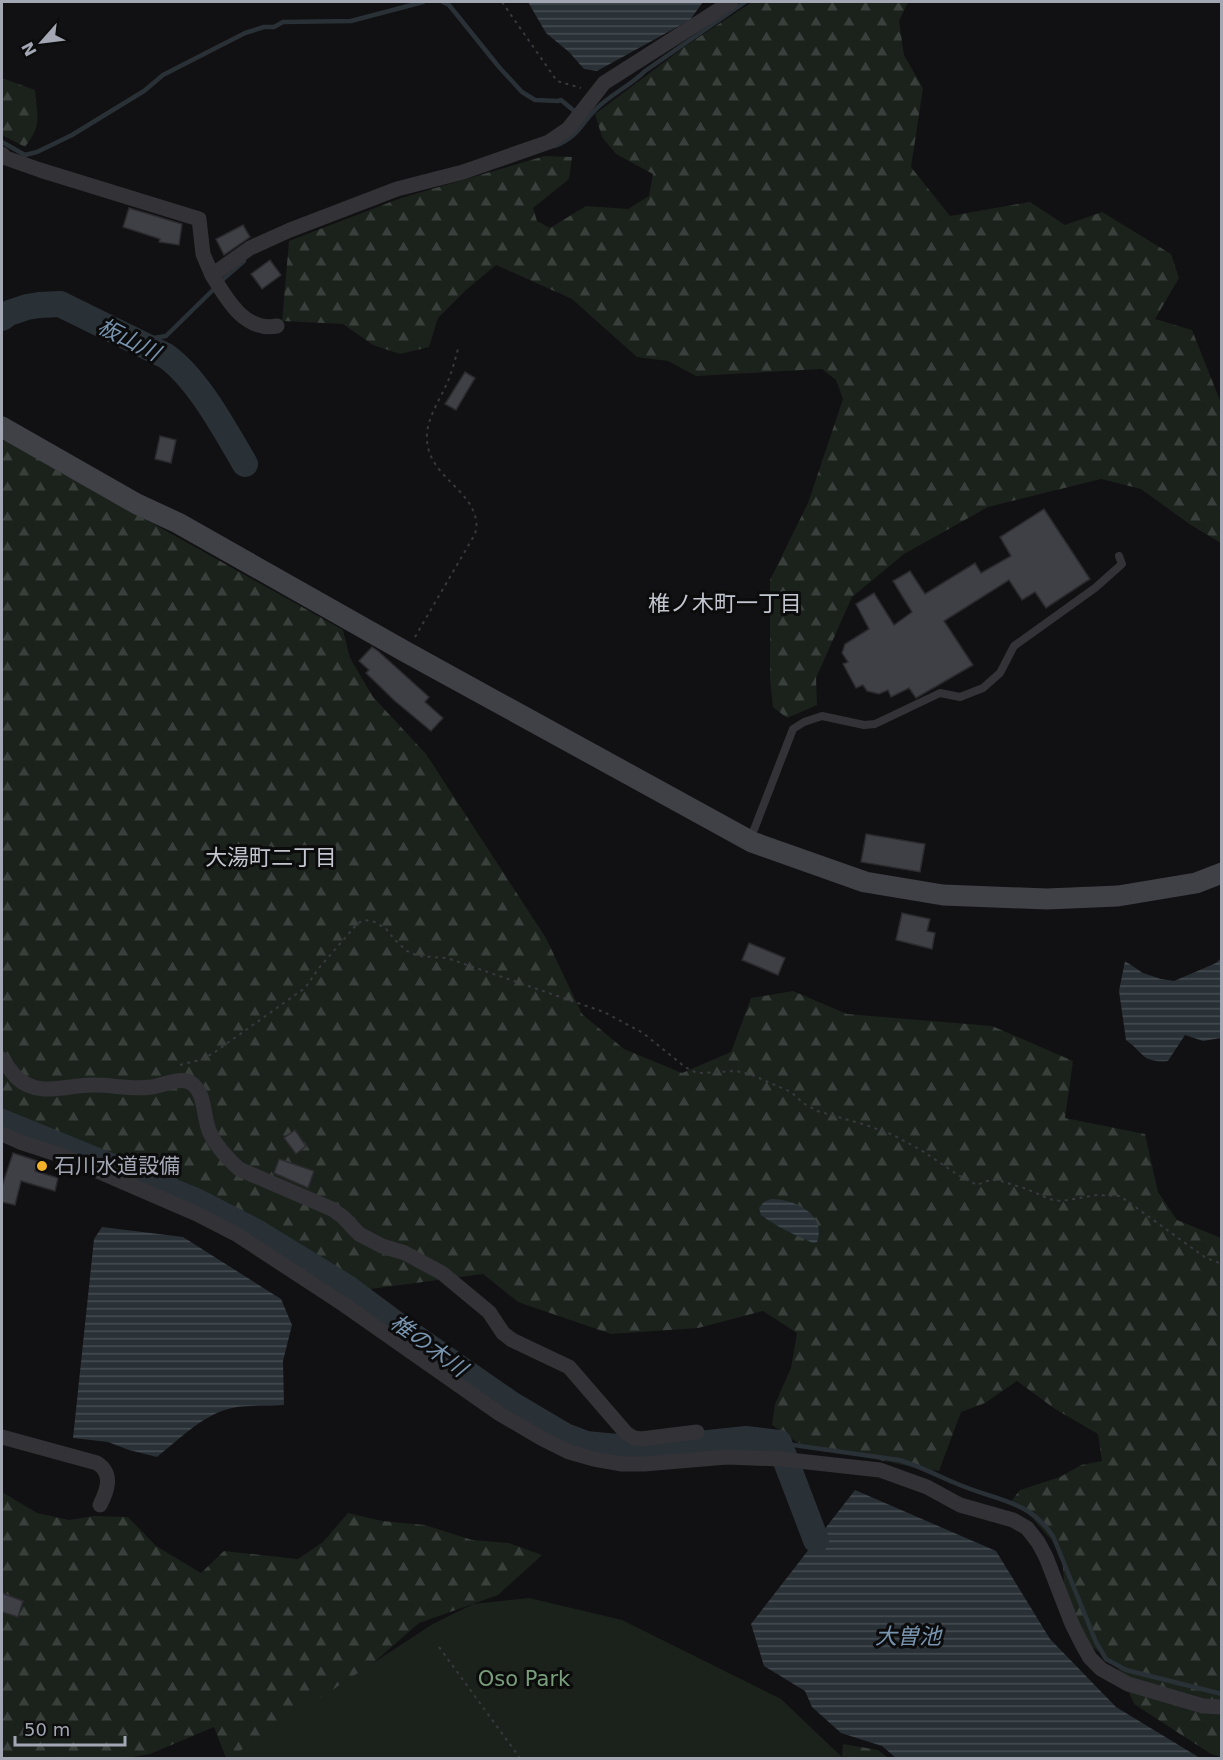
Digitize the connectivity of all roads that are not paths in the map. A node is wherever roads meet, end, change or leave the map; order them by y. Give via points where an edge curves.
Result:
1 (731, 2) edge
2 (2, 154) edge
3 (212, 275) junction
4 (277, 326) dead end
5 (2, 427) edge
6 (1119, 556) dead end
7 (750, 841) junction
8 (1221, 873) edge
9 (2, 1059) edge
10 (2, 1134) edge
11 (697, 1432) dead end
12 (2, 1437) edge
13 (100, 1506) dead end
14 (1221, 1707) edge

1 - 3 street via 604,83 568,129 549,142 464,172 397,189 290,230 250,248
2 - 3 street via 40,170 199,219 203,254
3 - 4 street via 242,316 254,324
5 - 7 street
6 - 7 lane via 1122,564 1095,588 1014,646 1000,673 983,688 960,697 940,693 875,724 822,716 793,729
7 - 8 street via 865,882 943,895 1047,899 1118,896 1196,883
9 - 11 street via 15,1076 36,1089 93,1084 149,1088 188,1081 199,1091 211,1134 239,1169 332,1209 368,1240 405,1253 442,1273 489,1312 512,1340 569,1366 634,1438
10 - 14 street via 63,1156 236,1234 509,1419 569,1452 622,1464 727,1457 880,1470 927,1487 960,1505 1013,1520 1027,1528 1038,1542 1072,1624 1090,1658 1101,1669 1128,1684 1203,1706
12 - 13 street via 98,1463 109,1476

